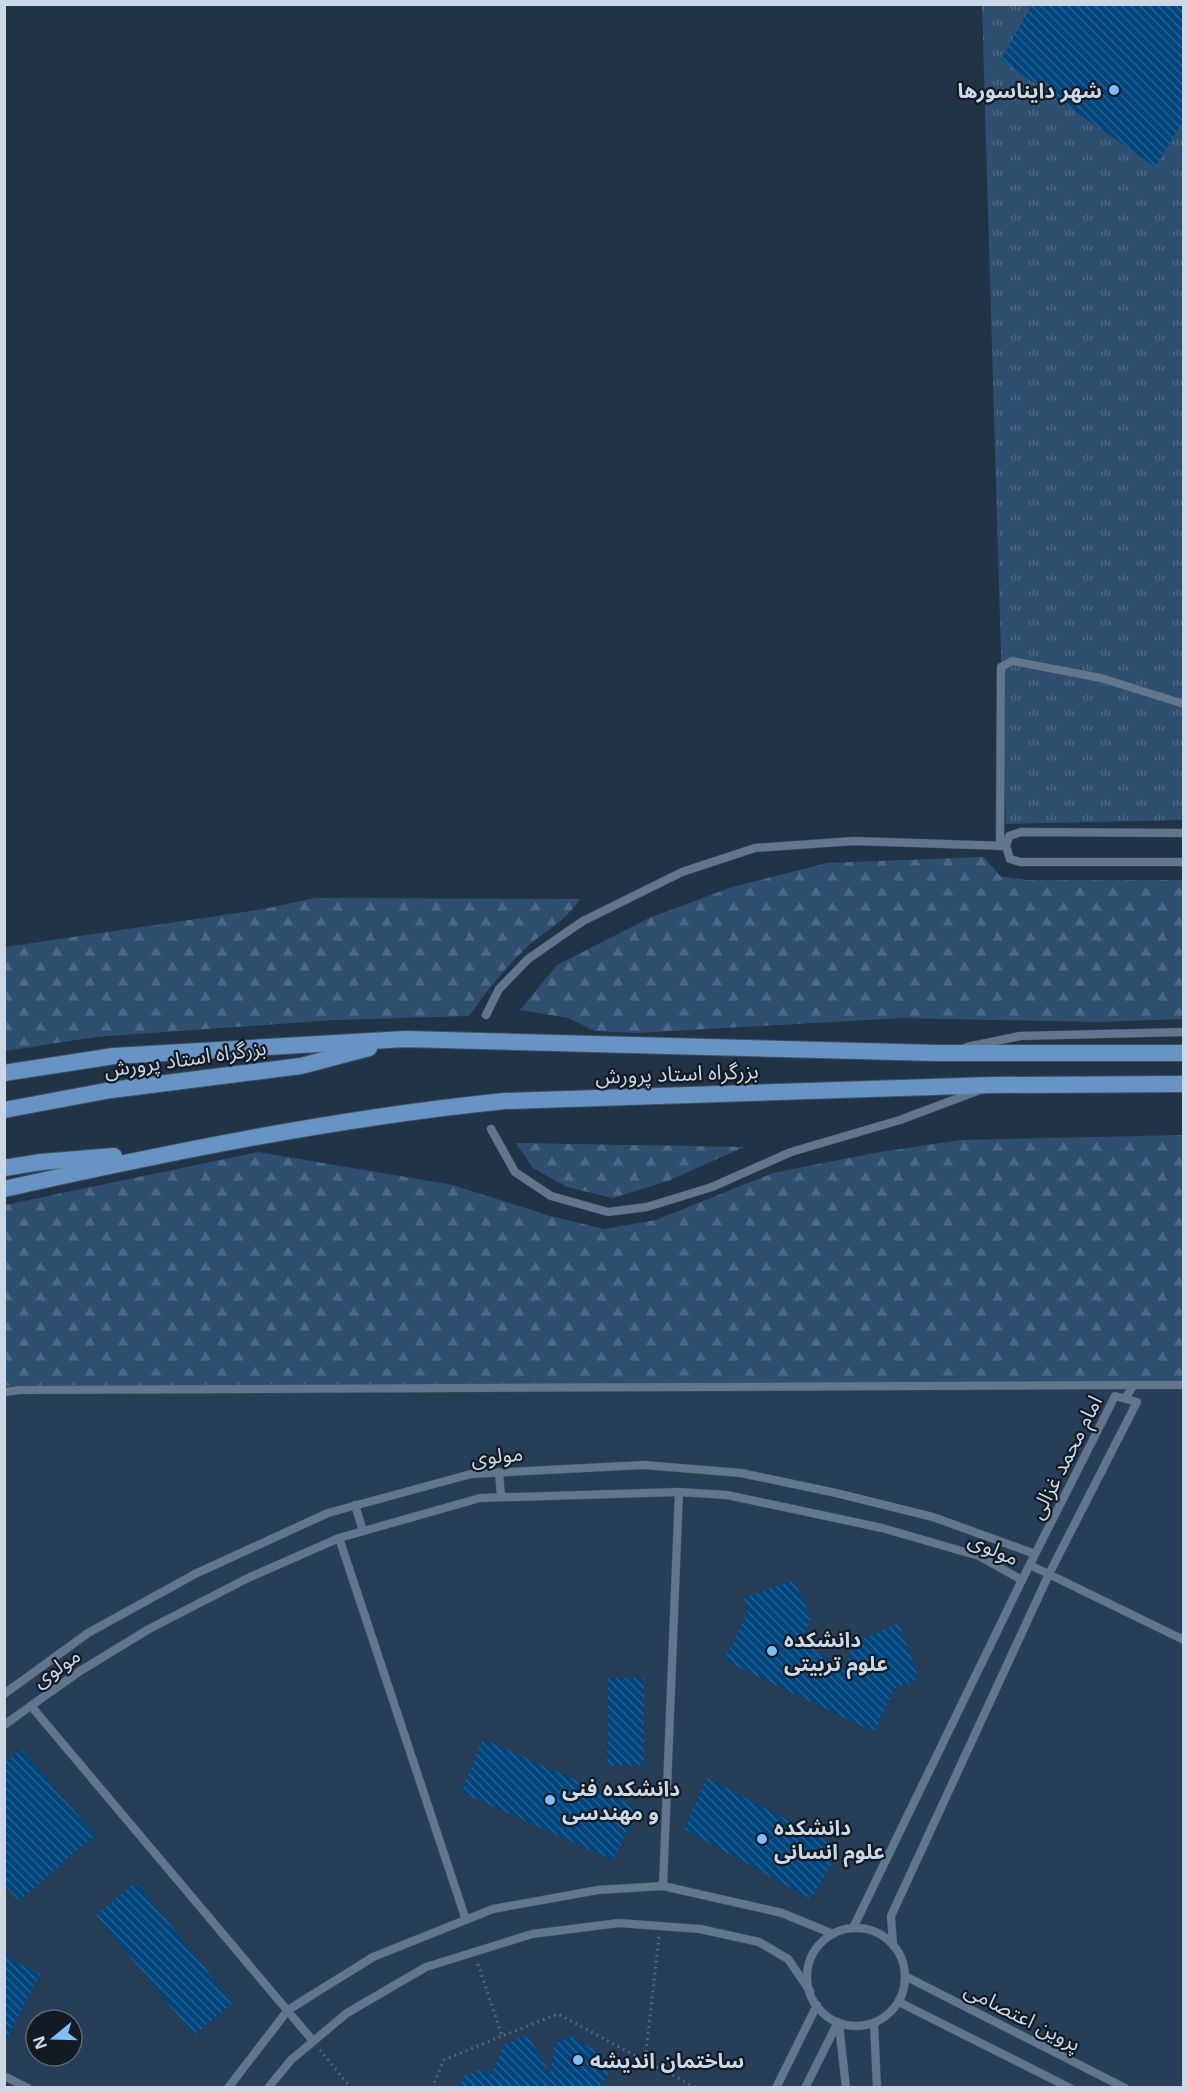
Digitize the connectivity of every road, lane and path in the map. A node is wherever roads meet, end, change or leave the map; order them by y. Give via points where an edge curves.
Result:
1 (1184, 704) edge
2 (1184, 833) edge
3 (1003, 846) junction
4 (1184, 862) edge
5 (486, 1015) dead end
6 (1184, 1032) edge
7 (405, 1039) junction
8 (937, 1053) junction
9 (1184, 1053) edge
10 (4, 1073) edge
11 (1184, 1084) edge
12 (993, 1085) junction
13 (4, 1110) edge
14 (491, 1129) dead end
15 (176, 1151) junction
16 (4, 1168) edge
17 (4, 1189) edge
18 (1134, 1385) junction
19 (1184, 1385) edge
20 (4, 1392) edge
21 (1125, 1398) junction
22 (499, 1472) junction
23 (679, 1492) junction
24 (501, 1497) junction
25 (355, 1505) junction
26 (363, 1531) junction
27 (339, 1538) junction
28 (1035, 1554) junction
29 (1029, 1565) junction
30 (1049, 1574) junction
31 (1022, 1580) junction
32 (1184, 1640) edge
33 (4, 1694) edge
34 (31, 1706) junction
35 (4, 1725) edge
36 (663, 1886) junction
37 (466, 1920) junction
38 (660, 1926) junction
39 (853, 1928) junction
40 (833, 1934) junction
41 (893, 1945) junction
42 (475, 1952) junction
43 (905, 1976) junction
44 (810, 1991) junction
45 (899, 2002) junction
46 (817, 2006) junction
47 (288, 2010) junction
48 (838, 2022) junction
49 (874, 2023) junction
50 (502, 2036) junction
51 (313, 2041) junction
52 (645, 2061) junction
53 (4, 2076) edge
54 (28, 2088) edge
55 (228, 2088) edge
56 (268, 2088) edge
57 (351, 2088) edge
58 (432, 2088) edge
59 (697, 2088) edge
60 (776, 2088) edge
61 (805, 2088) edge
62 (846, 2088) edge
63 (877, 2088) edge
64 (1070, 2088) edge
65 (1125, 2088) edge

1 - 3 lane via 1101,678 1012,661 1001,667
2 - 3 lane via 1021,832 1009,836
3 - 4 lane via 1010,859 1020,862
3 - 5 lane via 854,841 755,848 682,872 583,921 528,959 499,989
6 - 8 lane via 1020,1036
7 - 8 highway, بزرگراه استاد پرورش
7 - 10 highway, بزرگراه استاد پرورش via 114,1056
7 - 13 highway, بزرگراه استاد پرورش via 301,1066 111,1090
8 - 9 highway, بزرگراه استاد پرورش
11 - 12 highway, بزرگراه استاد پرورش
12 - 14 lane via 900,1120 791,1152 712,1187 646,1207 608,1212 551,1196 515,1172
12 - 15 highway, بزرگراه استاد پرورش via 505,1101
15 - 16 highway, بزرگراه استاد پرورش
15 - 17 highway, بزرگراه استاد پرورش
18 - 19 lane
18 - 20 lane
18 - 21 lane
21 - 28 lane, امام محمد غزالی via 1115,1396
21 - 30 lane, امام محمد غزالی via 1137,1402
22 - 24 lane
22 - 25 lane, مولوی via 471,1474
22 - 28 lane, مولوی via 644,1465 741,1473 933,1517
23 - 24 lane, مولوی
23 - 31 lane, مولوی via 727,1495 882,1528 979,1556
23 - 36 lane
24 - 26 lane, مولوی via 480,1498
25 - 26 lane
25 - 33 lane, مولوی via 328,1513 195,1574 88,1633
26 - 27 lane, مولوی
27 - 34 lane, مولوی via 248,1578 149,1629
27 - 37 lane
28 - 29 lane, امام محمد غزالی
29 - 30 lane
29 - 31 lane, امام محمد غزالی
30 - 32 lane
30 - 41 lane, امام محمد غزالی via 891,1916
31 - 39 lane, امام محمد غزالی
34 - 35 lane, مولوی
34 - 47 lane
36 - 37 lane via 598,1890 493,1909
36 - 40 lane via 782,1913
37 - 47 lane via 373,1957
38 - 42 lane via 619,1923 532,1934
38 - 44 lane via 700,1929 759,1942 789,1959
38 - 52 path
39 - 40 lane
39 - 41 lane via 870,1930
40 - 44 lane via 810,1961
41 - 43 lane via 904,1965
42 - 50 path
42 - 51 lane via 426,1967 347,2013
43 - 45 lane
43 - 65 lane, پروین اعتصامی
44 - 46 lane
45 - 49 lane
45 - 64 lane, پروین اعتصامی
46 - 48 lane
46 - 60 lane
47 - 51 lane
47 - 55 lane
48 - 49 lane via 858,2026
48 - 61 lane
48 - 62 lane
49 - 63 lane
50 - 52 path via 558,2013
50 - 58 path via 444,2060
51 - 56 lane
51 - 57 path
52 - 59 path
53 - 54 lane

